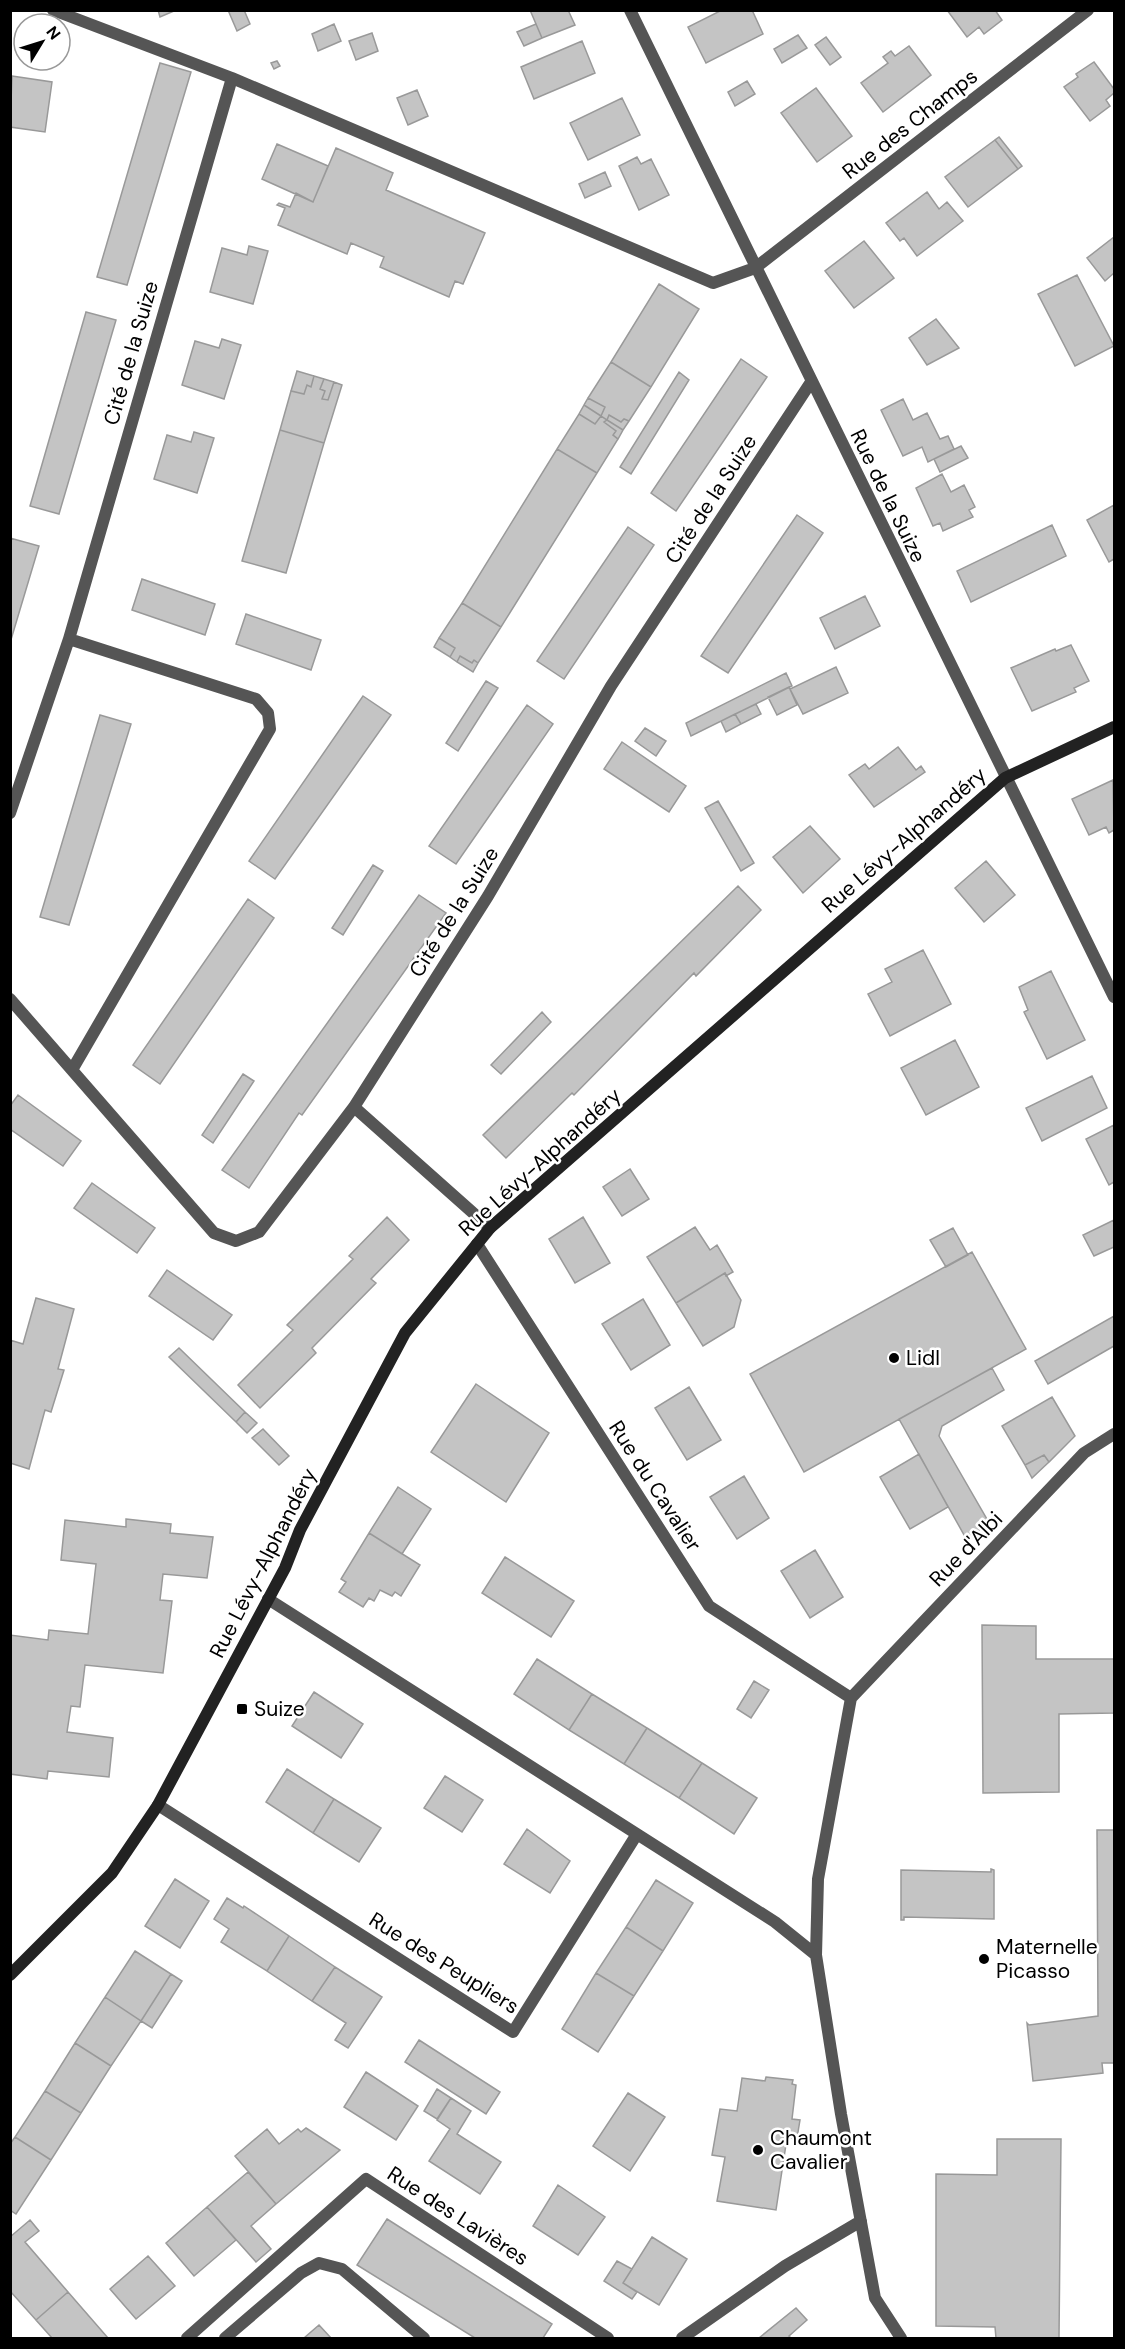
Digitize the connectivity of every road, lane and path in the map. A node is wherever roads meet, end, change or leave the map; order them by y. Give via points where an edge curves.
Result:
1 (53, 10) edge
2 (630, 10) edge
3 (1088, 10) edge
4 (232, 78) junction
5 (755, 268) junction
6 (811, 382) junction
7 (69, 639) junction
8 (1114, 727) edge
9 (1005, 778) junction
10 (10, 813) edge
11 (1114, 998) edge
12 (10, 999) edge
13 (72, 1070) junction
14 (354, 1107) junction
15 (490, 1228) junction
16 (477, 1244) junction
17 (1114, 1434) edge
18 (268, 1599) junction
19 (851, 1698) junction
20 (158, 1805) junction
21 (637, 1834) junction
22 (816, 1955) junction
23 (10, 1975) edge
24 (861, 2221) junction
25 (187, 2338) edge
26 (225, 2338) edge
27 (424, 2338) edge
28 (608, 2338) edge
29 (682, 2338) edge
30 (901, 2338) edge

1 - 4 street
2 - 5 street, Rue de la Suize
3 - 5 street, Rue des Champs
4 - 5 street via 713,283
4 - 7 street, Cité de la Suize
5 - 6 street, Rue de la Suize
6 - 9 street, Rue de la Suize
6 - 14 street, Cité de la Suize via 611,686 488,896
7 - 10 street, Cité de la Suize
7 - 13 street via 256,699 268,713 270,729
8 - 9 street, Rue Lévy-Alphandéry
9 - 11 street, Rue de la Suize
9 - 15 street, Rue Lévy-Alphandéry
12 - 13 street, Cité de la Suize
13 - 14 street, Cité de la Suize via 214,1233 236,1241 259,1232
14 - 15 street
15 - 16 street, Rue Lévy-Alphandéry
16 - 18 street, Rue Lévy-Alphandéry via 405,1333 300,1530
16 - 19 street, Rue du Cavalier via 709,1606
17 - 19 street, Rue d'Albi via 1084,1453
18 - 20 street, Rue Lévy-Alphandéry
18 - 21 street
19 - 22 street via 818,1879
20 - 21 street, Rue des Peupliers via 513,2032
20 - 23 street, Rue Lévy-Alphandéry via 112,1873
21 - 22 street via 774,1922
22 - 24 street
24 - 29 street via 784,2266
24 - 30 street via 875,2298
25 - 28 street, Rue des Lavières via 366,2180
26 - 27 street via 301,2272 318,2264 342,2269

